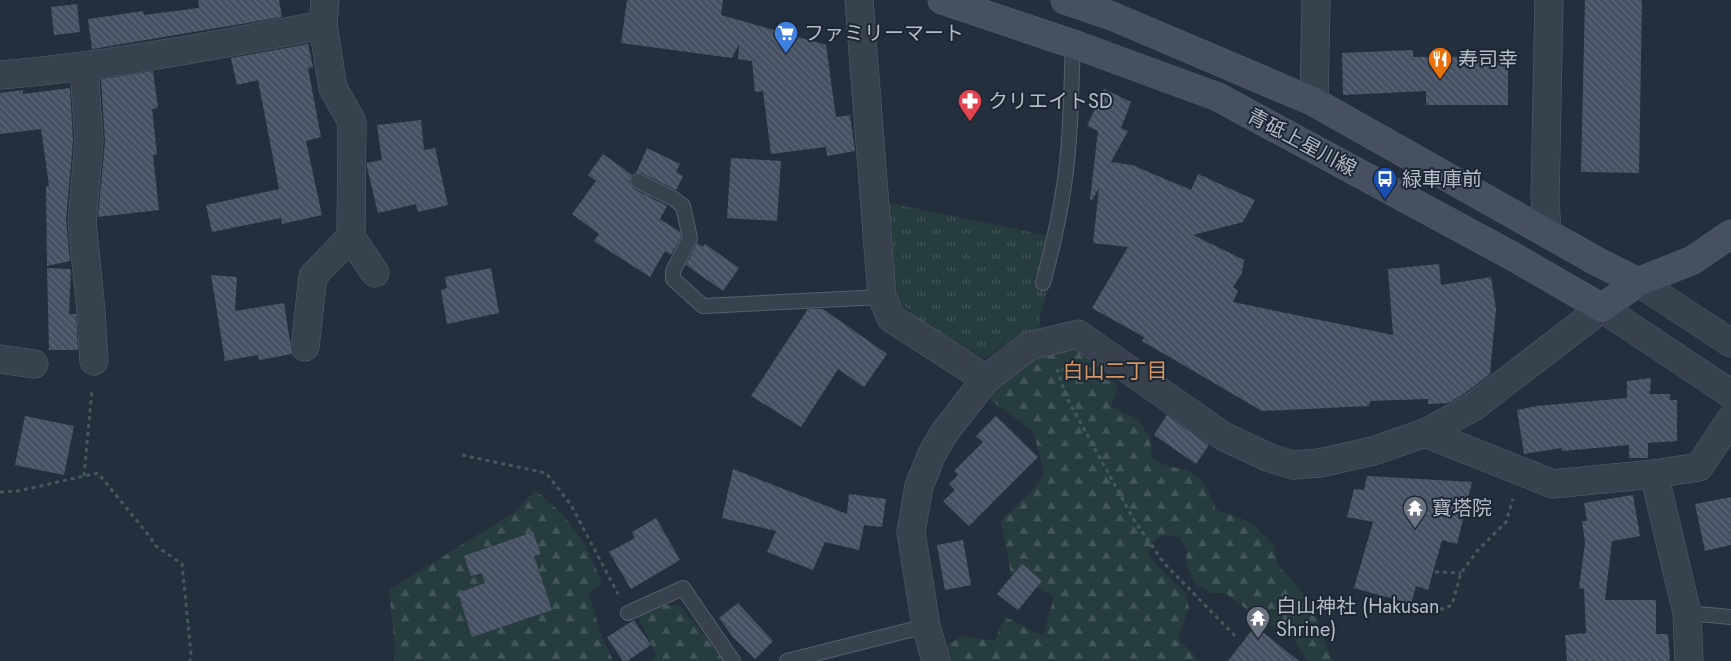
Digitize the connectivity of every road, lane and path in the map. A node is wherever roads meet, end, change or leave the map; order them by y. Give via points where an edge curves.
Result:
1 (859, 0) edge
2 (942, 0) edge
3 (1065, 0) edge
4 (1316, 0) edge
5 (1549, 0) edge
6 (324, 12) edge
7 (1073, 44) junction
8 (84, 66) junction
9 (0, 75) edge
10 (1314, 102) junction
11 (638, 181) dead end
12 (1548, 234) junction
13 (1731, 234) edge
14 (351, 237) junction
15 (375, 274) dead end
16 (1638, 282) junction
17 (1043, 283) dead end
18 (882, 297) junction
19 (1602, 308) junction
20 (1056, 338) junction
21 (1731, 343) edge
22 (305, 347) dead end
23 (0, 359) edge
24 (94, 361) dead end
25 (34, 364) dead end
26 (986, 379) junction
27 (1731, 394) edge
28 (91, 404) dead end
29 (1731, 419) edge
30 (1425, 433) junction
31 (462, 455) dead end
32 (1522, 472) junction
33 (1654, 474) junction
34 (84, 476) junction
35 (0, 492) edge
36 (1435, 572) dead end
37 (1461, 573) junction
38 (1424, 607) dead end
39 (1687, 613) junction
40 (628, 614) junction
41 (1731, 617) edge
42 (926, 626) junction
43 (1238, 639) dead end
44 (646, 642) dead end
45 (190, 661) edge
46 (733, 661) edge
47 (787, 661) edge
48 (936, 661) edge
49 (1689, 661) edge

1 - 18 street
2 - 7 main road, 青砥上星川線
3 - 10 main road, 青砥上星川線 via 1121,20
4 - 10 street
5 - 12 street via 1545,198
6 - 8 street via 192,50
6 - 14 street via 333,88 352,122
7 - 17 lane via 1064,184
7 - 19 main road, 青砥上星川線 via 1218,97
8 - 9 street
8 - 24 street via 88,141 82,222
10 - 12 main road, 青砥上星川線
11 - 18 lane via 683,206 690,238 673,271 673,279 703,306
12 - 16 main road, 青砥上星川線
13 - 16 main road via 1693,260
14 - 15 street
14 - 22 street via 313,276
16 - 19 main road
16 - 21 street
18 - 26 street via 891,318
19 - 27 street
19 - 30 street via 1473,407
20 - 26 street via 1028,346
20 - 30 street via 1078,334 1223,436 1293,466 1373,451
20 - 43 path via 1056,368 1067,398 1134,520 1164,563
23 - 25 street
26 - 42 street via 944,433 919,486 911,532
28 - 34 path
29 - 33 street via 1699,467
30 - 32 street
31 - 40 path via 546,473 571,506
32 - 33 street via 1553,484
32 - 37 path via 1506,522
33 - 39 street
34 - 35 path
34 - 45 path via 98,472 156,546 182,564 192,654
36 - 37 path
37 - 38 path via 1452,605
39 - 41 lane
39 - 49 street
40 - 44 path
40 - 46 lane via 683,588
42 - 47 lane
42 - 48 street

